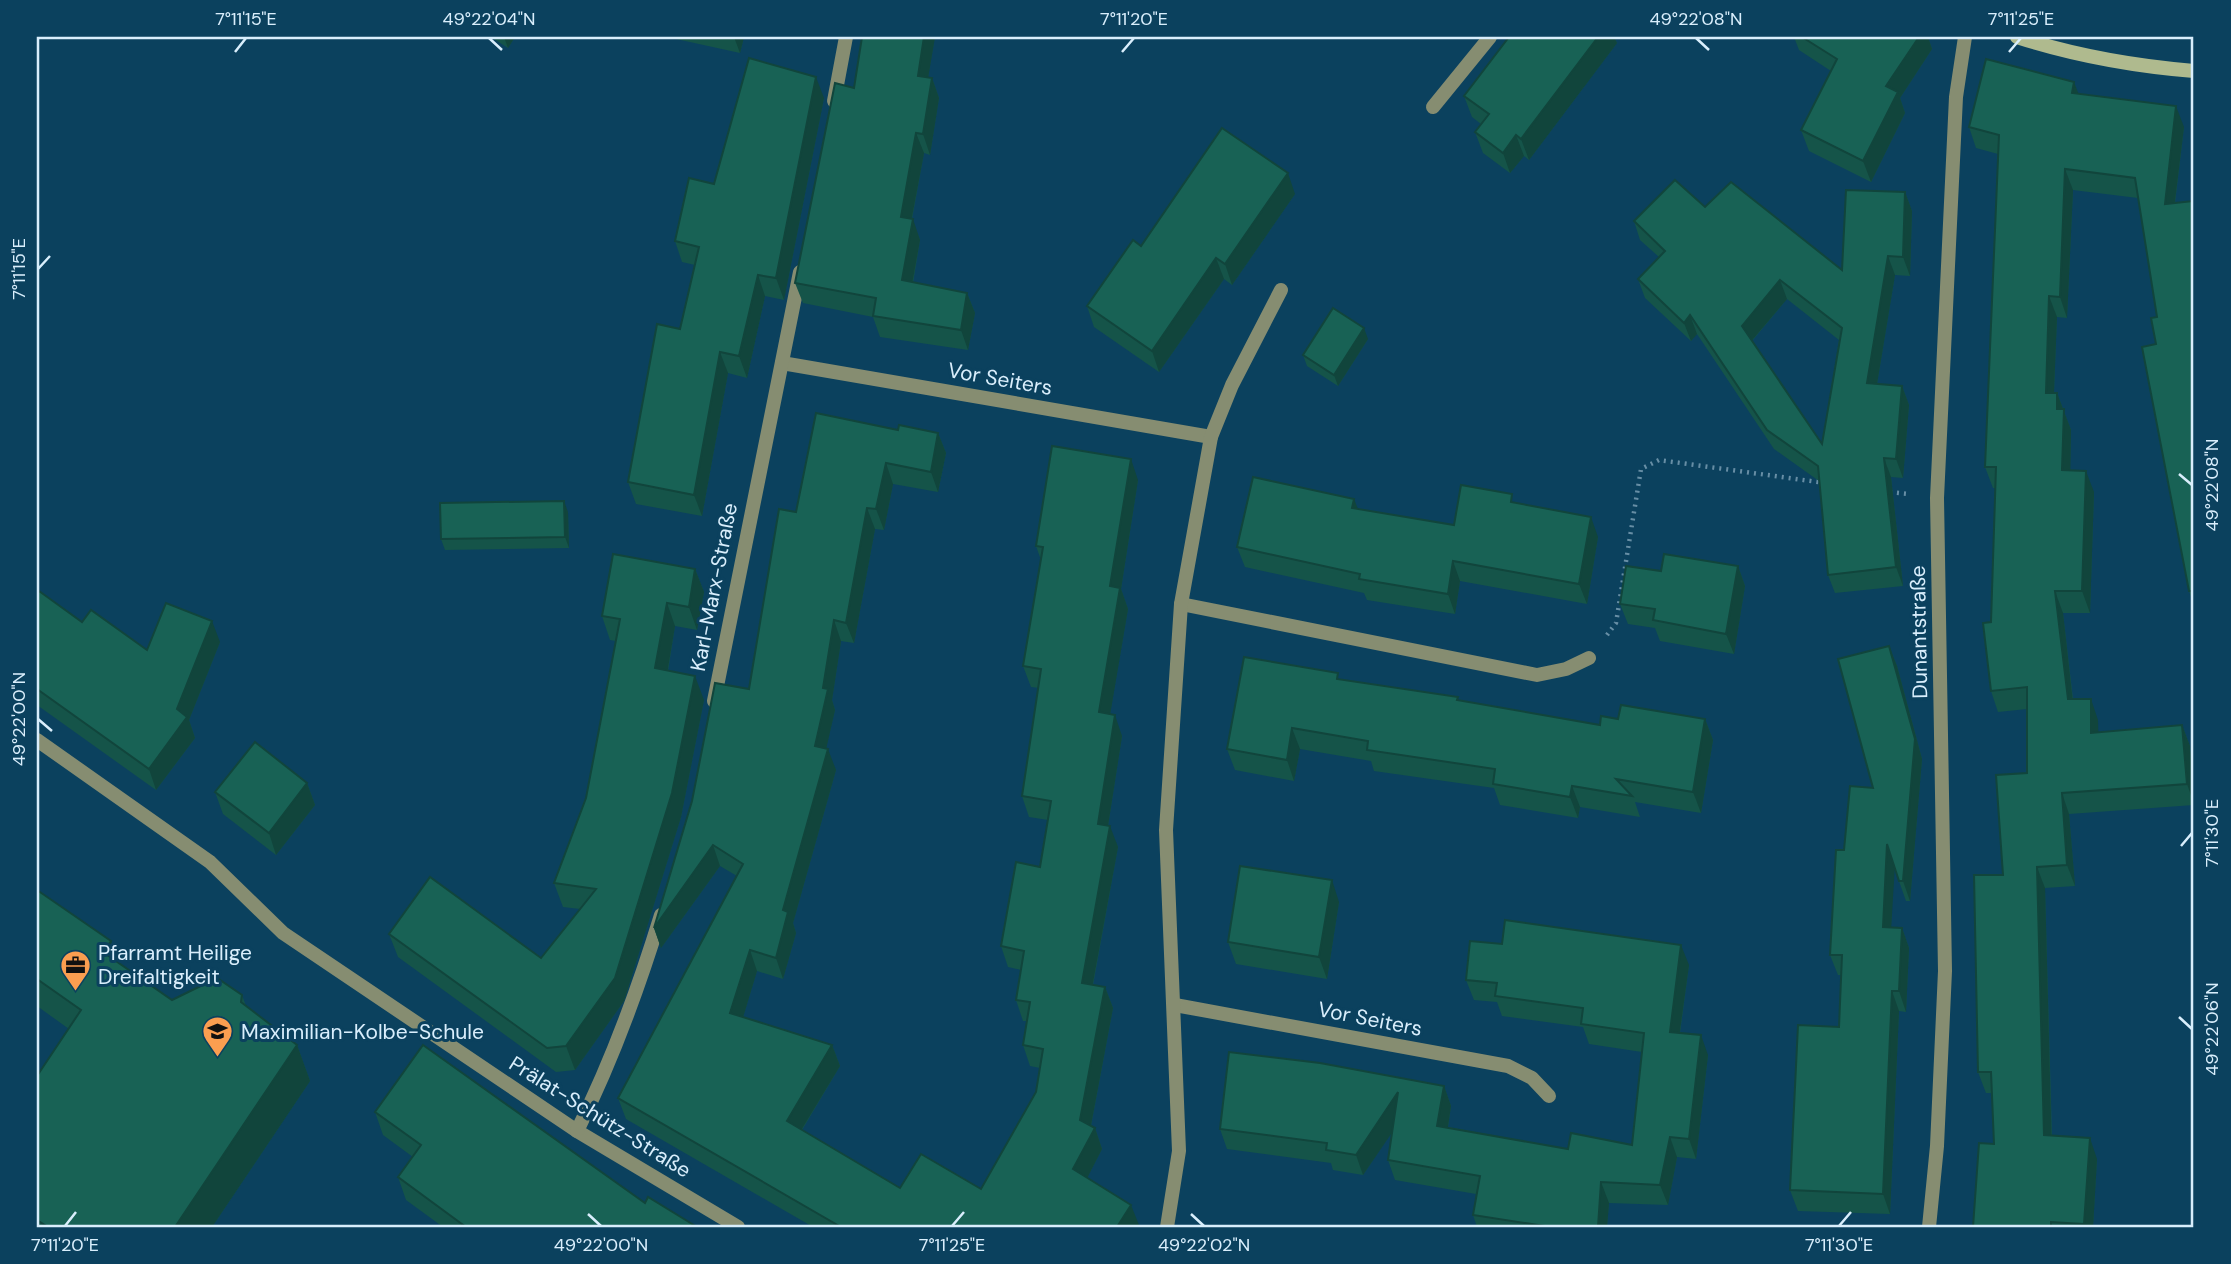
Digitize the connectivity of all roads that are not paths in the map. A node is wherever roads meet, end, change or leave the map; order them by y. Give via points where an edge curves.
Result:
1 (846, 37) edge
2 (1490, 37) edge
3 (1965, 37) edge
4 (2017, 37) edge
5 (2194, 71) edge
6 (1433, 107) dead end
7 (831, 114) edge
8 (803, 257) edge
9 (1281, 290) dead end
10 (782, 363) junction
11 (1211, 437) junction
12 (1181, 604) junction
13 (1589, 657) road end
14 (711, 714) edge
15 (37, 740) edge
16 (667, 894) edge
17 (1175, 1004) junction
18 (1549, 1096) dead end
19 (576, 1131) junction
20 (738, 1227) edge
21 (1167, 1227) edge
22 (1929, 1227) edge

1 - 7 street
2 - 6 street
3 - 22 street, Dunantstraße via 1956,97 1937,498 1945,971
4 - 5 street via 2065,52
8 - 10 street, Karl-Marx-Straße
9 - 11 street
10 - 11 street, Vor Seiters
10 - 14 street, Karl-Marx-Straße
11 - 12 street
12 - 13 street via 1537,674 1566,669
12 - 17 street via 1166,830
15 - 19 street, Prälat-Schütz-Straße via 210,862 283,933
16 - 19 street via 610,1067
17 - 18 street, Vor Seiters via 1508,1066 1532,1078
17 - 21 street via 1179,1150
19 - 20 street, Prälat-Schütz-Straße

